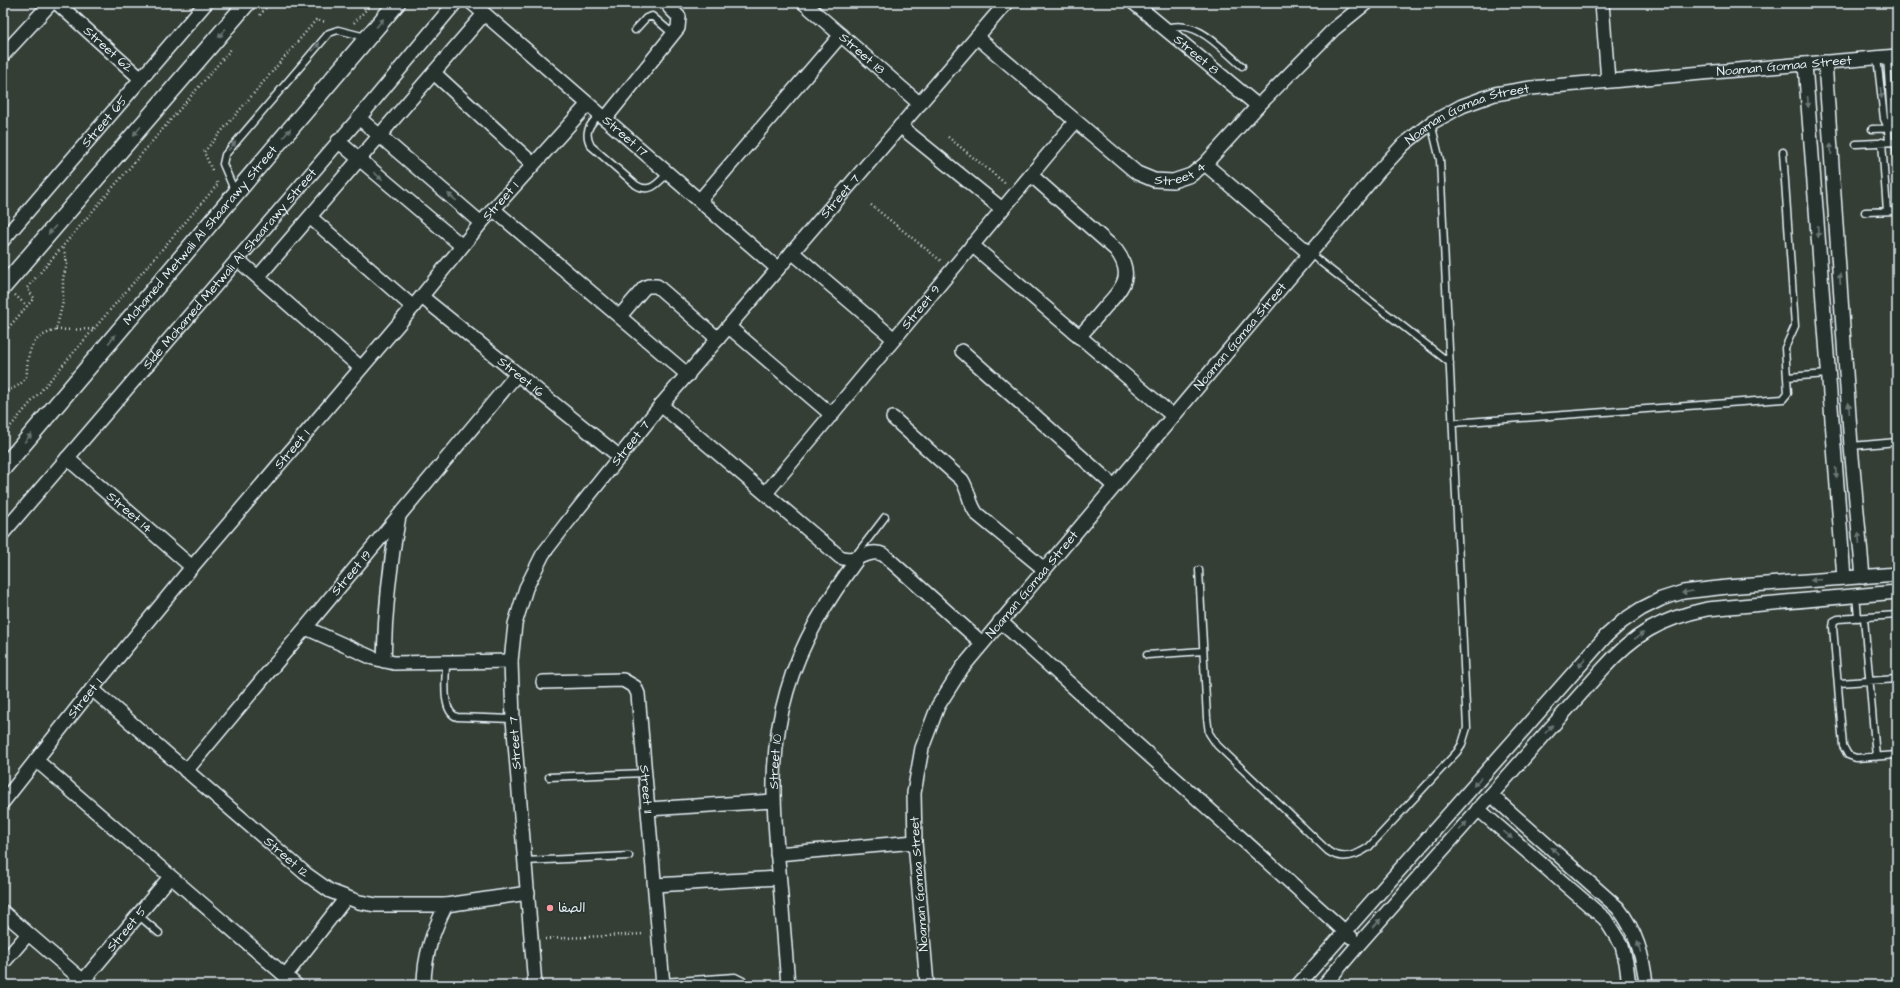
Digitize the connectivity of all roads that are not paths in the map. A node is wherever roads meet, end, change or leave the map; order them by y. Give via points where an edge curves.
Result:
1 (51, 3) edge
2 (57, 3) edge
3 (206, 3) edge
4 (247, 3) edge
5 (397, 3) edge
6 (455, 3) edge
7 (472, 3) edge
8 (668, 3) edge
9 (804, 3) edge
10 (1005, 3) edge
11 (1134, 3) edge
12 (1366, 3) edge
13 (1602, 3) edge
14 (484, 14) junction
15 (1165, 29) junction
16 (635, 30) dead end
17 (673, 34) junction
18 (841, 35) junction
19 (368, 37) junction
20 (977, 37) junction
21 (3, 55) edge
22 (1887, 57) edge
23 (1825, 62) junction
24 (1805, 64) junction
25 (1242, 66) dead end
26 (434, 73) junction
27 (141, 79) junction
28 (1608, 81) junction
29 (588, 104) junction
30 (920, 104) junction
31 (1258, 106) junction
32 (1890, 110) junction
33 (1897, 110) edge
34 (602, 116) junction
35 (359, 118) junction
36 (1075, 122) junction
37 (1431, 123) junction
38 (900, 126) junction
39 (1888, 128) junction
40 (1897, 128) edge
41 (1872, 129) dead end
42 (380, 136) junction
43 (338, 141) junction
44 (1886, 142) junction
45 (1897, 142) edge
46 (1856, 144) dead end
47 (1783, 152) dead end
48 (359, 160) junction
49 (1897, 162) edge
50 (533, 164) junction
51 (1205, 164) junction
52 (668, 173) junction
53 (1031, 175) junction
54 (235, 194) junction
55 (700, 200) junction
56 (493, 209) junction
57 (1002, 209) junction
58 (1887, 211) junction
59 (1897, 211) edge
60 (1865, 212) dead end
61 (310, 217) junction
62 (481, 223) junction
63 (3, 240) edge
64 (972, 245) junction
65 (462, 246) junction
66 (792, 252) junction
67 (1309, 253) junction
68 (237, 259) junction
69 (778, 269) junction
70 (258, 278) junction
71 (3, 287) edge
72 (422, 297) junction
73 (413, 307) junction
74 (620, 316) junction
75 (729, 327) junction
76 (1079, 337) junction
77 (718, 339) junction
78 (894, 339) junction
79 (962, 351) dead end
80 (1450, 363) junction
81 (361, 368) junction
82 (518, 374) junction
83 (1828, 374) junction
84 (688, 375) junction
85 (1787, 377) junction
86 (662, 405) junction
87 (832, 415) junction
88 (1173, 416) junction
89 (893, 418) dead end
90 (1453, 423) junction
91 (1897, 442) edge
92 (1852, 446) junction
93 (1834, 447) junction
94 (620, 457) junction
95 (67, 458) junction
96 (3, 468) edge
97 (1114, 486) junction
98 (766, 494) junction
99 (399, 516) junction
100 (885, 517) dead end
101 (3, 533) edge
102 (855, 559) junction
103 (192, 567) junction
104 (1044, 569) junction
105 (1199, 570) dead end
106 (1897, 574) edge
107 (1863, 577) junction
108 (1844, 578) junction
109 (1897, 592) edge
110 (1856, 595) junction
111 (1897, 615) edge
112 (1861, 618) junction
113 (1000, 622) junction
114 (306, 628) junction
115 (982, 644) junction
116 (1203, 651) junction
117 (1146, 655) dead end
118 (511, 661) junction
119 (384, 662) junction
120 (446, 663) junction
121 (1897, 679) edge
122 (1869, 680) junction
123 (543, 682) dead end
124 (1839, 683) junction
125 (92, 689) junction
126 (513, 719) junction
127 (1897, 755) edge
128 (1876, 757) junction
129 (36, 760) junction
130 (1490, 767) junction
131 (186, 772) junction
132 (645, 773) junction
133 (549, 777) dead end
134 (1505, 779) junction
135 (1491, 795) junction
136 (773, 801) junction
137 (3, 802) edge
138 (648, 809) junction
139 (1478, 809) junction
140 (915, 842) junction
141 (777, 854) junction
142 (629, 856) dead end
143 (525, 861) junction
144 (170, 877) junction
145 (779, 878) junction
146 (655, 885) junction
147 (528, 893) junction
148 (346, 898) junction
149 (446, 905) junction
150 (3, 912) edge
151 (138, 915) junction
152 (1345, 932) junction
153 (159, 933) dead end
154 (28, 934) junction
155 (1358, 944) junction
156 (3, 962) edge
157 (285, 976) junction
158 (86, 983) edge
159 (663, 983) edge
160 (296, 985) edge
161 (424, 985) edge
162 (535, 985) edge
163 (746, 985) edge
164 (788, 985) edge
165 (927, 985) edge
166 (1298, 985) edge
167 (1324, 985) edge
168 (1629, 985) edge
169 (1646, 985) edge

1 - 21 street
2 - 27 street, Street 62
3 - 27 street, Street 65
4 -> 71 street
19 -> 5 street, Mohamed Metwali Al Shaarawy Street
6 - 35 street, Side Mohamed Metwali Al Shaarawy Street
7 - 14 street, Street 17
8 - 17 street via 680,21
9 - 18 street, Street 18
10 - 20 street, Street 7
11 - 15 street, Street 8
12 - 31 street, Street 4 via 1334,29
13 - 28 street
14 - 26 street
14 - 29 street, Street 17
15 - 25 lane via 1184,25 1193,27
15 - 31 street, Street 8
16 - 17 lane via 646,18 652,16
17 - 34 street
18 - 30 street, Street 18
18 - 55 street
54 -> 19 street, Mohamed Metwali Al Shaarawy Street
54 -> 19 lane via 223,164 225,155 329,33 338,30
20 - 30 street, Street 7
20 - 36 street, Street 4
22 - 23 street, Noaman Gomaa Street
22 - 32 lane
22 -> 39 lane via 1884,119
23 - 24 street, Noaman Gomaa Street
92 -> 23 street
24 - 28 street, Noaman Gomaa Street
24 -> 83 street
26 - 42 street
26 - 50 street
27 - 63 street, Street 65
28 - 37 street, Noaman Gomaa Street via 1496,94 1462,106
29 - 34 street, Street 17
29 - 50 street, Street 1
30 - 38 street, Street 7
31 - 51 street, Street 4
32 - 33 lane
32 - 39 lane
34 - 52 street, Street 17
34 - 52 lane via 589,126 588,141 636,185 645,189 654,187
35 - 42 street
35 - 43 street, Side Mohamed Metwali Al Shaarawy Street
36 - 51 street, Street 4 via 1137,173 1154,180 1173,181 1190,176
36 - 53 street, Street 9
37 - 67 street, Noaman Gomaa Street via 1403,145
37 - 80 lane via 1440,160
38 - 57 street
38 - 66 street, Street 7
39 - 40 lane
39 - 41 lane
39 - 44 lane
42 - 48 street
62 -> 42 street
43 - 48 street
43 - 68 street, Side Mohamed Metwali Al Shaarawy Street
44 - 45 lane
44 - 46 lane
44 - 58 lane
45 - 49 lane
47 - 85 lane via 1795,326 1785,348
48 - 61 street
48 -> 65 street
50 - 56 street, Street 1
51 - 67 street
52 - 55 street, Street 17
53 - 57 street, Street 9
53 - 76 street via 1123,259 1125,281 1120,291
96 -> 54 street, Mohamed Metwali Al Shaarawy Street
55 - 69 street, Street 17
56 - 62 street, Street 1
56 - 74 street
57 - 64 street, Street 9
58 - 59 lane
58 - 60 lane
61 - 70 street
61 - 73 street
62 - 65 street, Street 1
64 - 76 street
64 - 78 street, Street 9
65 - 72 street, Street 1
66 - 69 street, Street 7
66 - 78 street
67 - 80 lane
67 - 88 street, Noaman Gomaa Street
68 - 70 street
68 - 95 street, Side Mohamed Metwali Al Shaarawy Street
69 - 75 street, Street 7
70 - 81 street
72 - 73 street, Street 1
72 - 82 street, Street 16
73 - 81 street, Street 1
74 - 77 street via 644,288 653,285
74 - 84 street
75 - 77 street, Street 7
75 - 87 street
76 - 88 street
77 - 84 street, Street 7
78 - 87 street, Street 9
79 - 97 street
80 - 90 lane
81 - 103 street, Street 1
82 - 94 street, Street 16
82 - 99 street, Street 19
83 - 85 lane
83 - 93 street
84 - 86 street, Street 7
85 - 90 lane via 1788,393 1783,399
86 - 94 street, Street 7
86 - 98 street
87 - 98 street, Street 9
88 - 97 street, Noaman Gomaa Street
89 - 104 street via 962,480 968,491 970,504 977,514
90 - 116 lane via 1467,728 1457,752 1369,847 1359,854 1334,855 1217,745 1209,733
91 - 92 lane
92 - 93 street
107 -> 92 street
93 -> 108 street
94 - 118 street, Street 7 via 543,554 526,588 515,624
95 - 101 street, Side Mohamed Metwali Al Shaarawy Street
95 - 103 street, Street 14
97 - 104 street, Noaman Gomaa Street
98 - 102 street via 840,557
99 - 114 street, Street 19
99 - 119 street via 385,612
100 - 102 lane
102 - 115 street via 871,552 884,556
102 - 136 street, Street 10 via 821,613 796,664 787,690 775,746
103 - 125 street, Street 1
104 - 113 street, Noaman Gomaa Street
105 - 116 lane
106 - 107 street
107 - 108 street
108 -> 130 street via 1690,591 1641,609 1606,636
109 - 110 street
110 - 112 lane
134 -> 110 street via 1618,651 1660,623 1683,614 1728,606
111 - 112 lane
112 - 122 lane
112 - 124 lane via 1838,619 1834,622
113 - 115 street, Noaman Gomaa Street
113 - 152 street
114 - 119 street
114 - 131 street, Street 19
115 - 140 street, Noaman Gomaa Street via 962,668 938,706 922,748 914,793
116 - 117 lane
118 - 120 street
118 - 126 street, Street 7
119 - 120 street
120 - 126 lane via 447,706 450,714 457,717
121 - 122 lane
122 - 124 lane
122 - 128 lane
123 - 132 street, Street 11 via 623,680 630,683 638,694
124 - 128 lane via 1843,746 1848,755 1856,758
125 - 129 street, Street 1
125 - 131 street, Street 12
126 - 143 street, Street 7
127 - 128 lane
129 - 137 street, Street 1
129 - 144 street
130 - 134 street
130 -> 152 street
131 - 148 street, Street 12 via 311,878
132 - 133 lane
132 - 138 street, Street 11
134 - 135 street
135 - 139 street
169 -> 135 street via 1639,944 1618,908
136 - 138 street
136 - 141 street, Street 10
138 - 146 street, Street 11
155 -> 139 street
139 -> 168 street via 1605,919 1622,946
140 - 141 street
140 - 165 street, Noaman Gomaa Street
141 - 145 street, Street 10
142 - 143 lane
143 - 147 street, Street 7
144 - 151 street, Street 5
144 - 157 street
145 - 146 street
145 - 164 street, Street 10
146 - 159 street, Street 11
147 - 149 street, Street 12
147 - 162 street, Street 7
148 - 149 street, Street 12 via 376,905
148 - 157 street
149 - 161 street via 435,926 428,949
150 - 154 street
151 - 153 lane
151 - 158 street, Street 5
152 - 155 street
152 - 166 street
154 - 156 street
154 - 158 street
155 - 167 street
157 - 160 street
159 - 163 lane via 735,977

